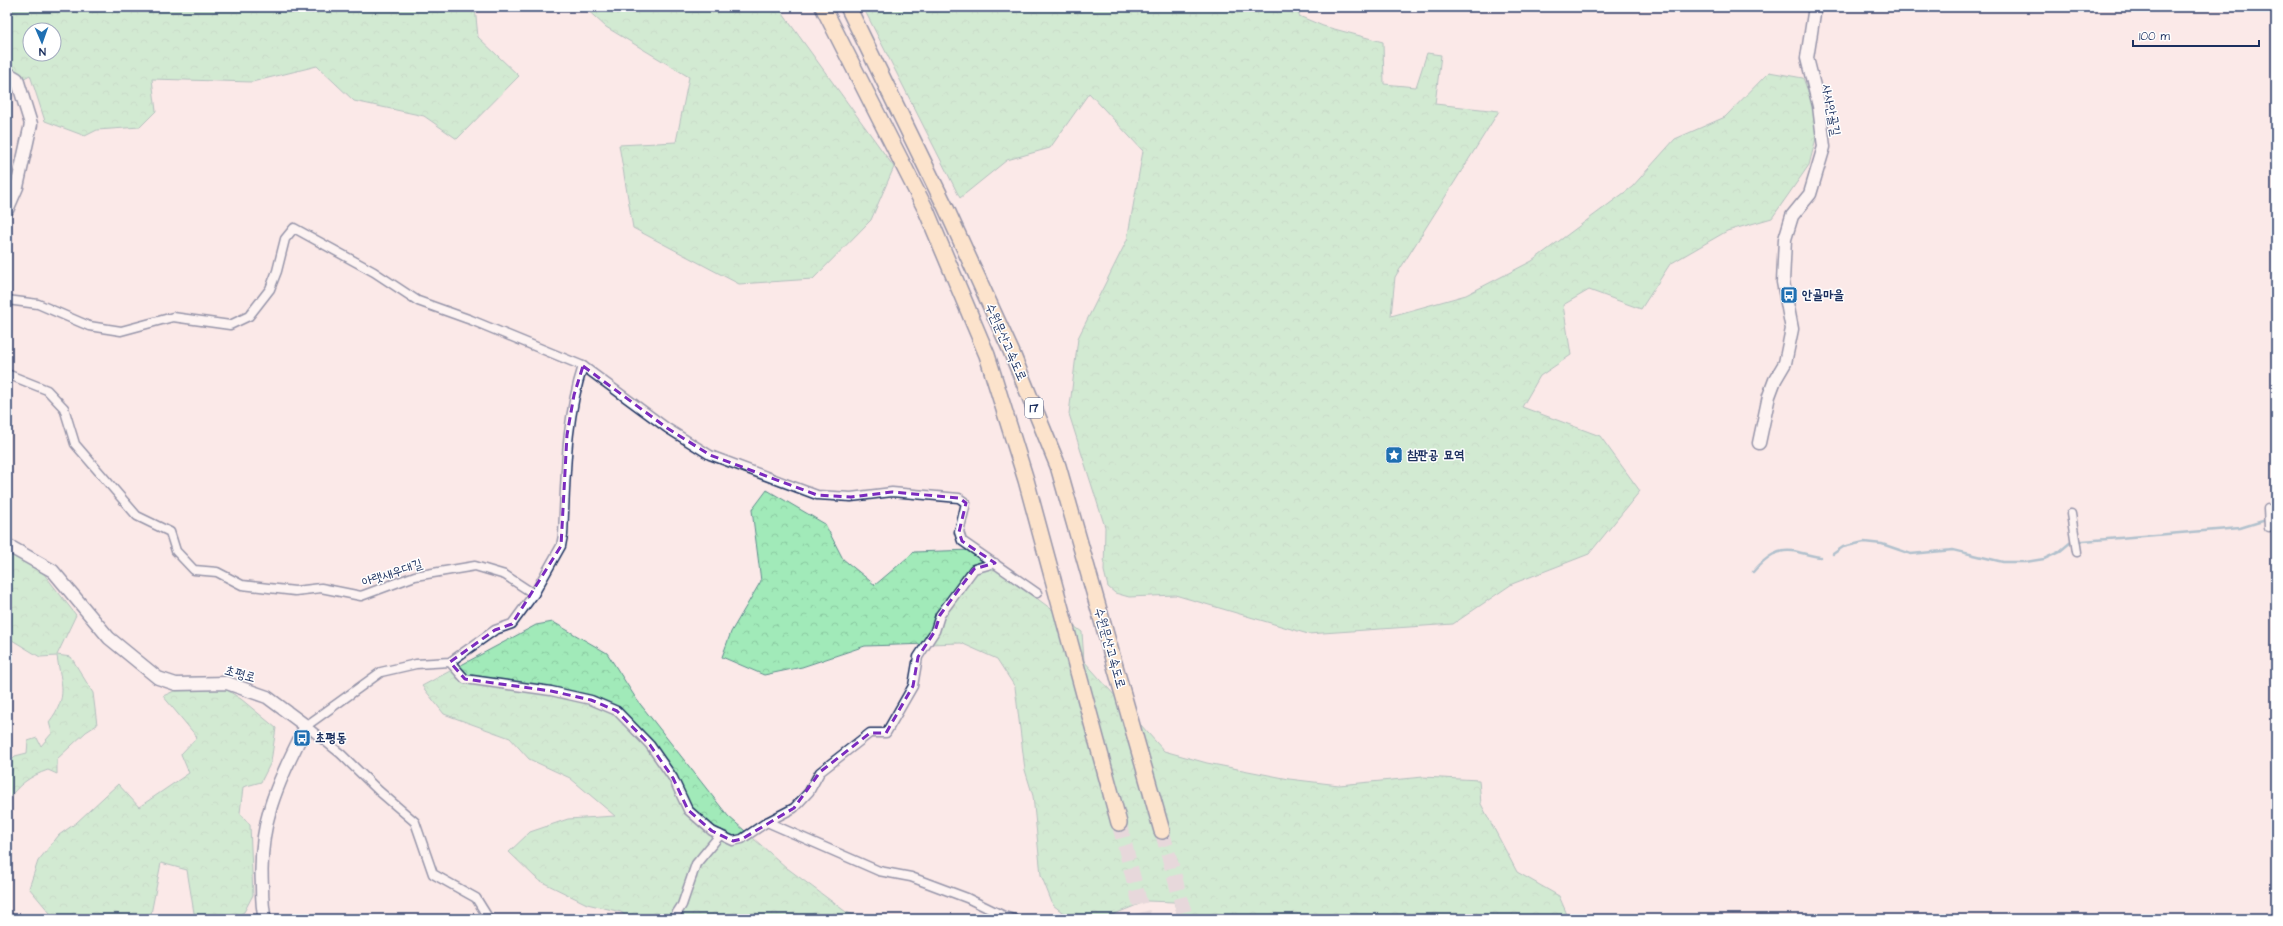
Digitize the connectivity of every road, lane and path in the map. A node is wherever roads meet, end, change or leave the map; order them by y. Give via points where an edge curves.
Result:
1 (823, 7) edge
2 (848, 7) edge
3 (1815, 7) edge
4 (7, 73) edge
5 (7, 210) edge
6 (7, 300) edge
7 (583, 366) junction
8 (7, 374) edge
9 (1758, 443) dead end
10 (2268, 509) dead end
11 (2071, 514) dead end
12 (2269, 527) dead end
13 (7, 545) edge
14 (2077, 552) dead end
15 (995, 563) junction
16 (1037, 593) dead end
17 (534, 594) junction
18 (450, 662) junction
19 (306, 726) junction
20 (767, 822) junction
21 (1119, 823) tunnel mouth
22 (1162, 831) tunnel mouth
23 (720, 835) junction
24 (265, 919) edge
25 (489, 919) edge
26 (673, 919) edge
27 (1014, 919) edge

1 - 21 highway, 수원문산고속도로 / 17 via 926,210 987,355 1026,480
2 - 22 highway, 수원문산고속도로 / 17 via 946,206 1011,351 1058,466
3 - 9 street, 사사안골길 via 1807,58 1819,106 1824,147 1810,194 1792,216 1785,239 1783,282 1792,329 1785,363 1774,380
4 - 5 street via 17,79 31,124 17,187
6 - 7 street via 38,304 89,326 121,331 173,317 230,324 249,316 270,288 278,271 285,239 294,228 374,272 418,301
7 - 15 street via 666,428 710,455 817,495 851,497 892,492 959,498 966,503 959,532 962,541
7 - 17 street via 574,395 567,435 561,546
8 - 17 street, 아랫새우대길 via 47,390 64,408 75,444 137,516 170,532 176,551 194,570 217,572 242,585 295,591 321,588 361,596 416,576 475,566 505,575
10 - 12 street
11 - 14 street
13 - 19 street, 초평로 via 53,571 109,638 158,678 176,684 227,683 267,697
15 - 16 street
15 - 20 street via 974,569 940,615 935,631 918,657 913,686 886,733 870,733 820,772 809,792 794,808
17 - 18 street via 512,624 495,630
18 - 19 street via 416,664 381,672
18 - 23 street via 464,679 514,684 571,695 617,711 650,745 673,778 688,810
19 - 24 street via 276,788 268,812 262,850
19 - 25 street via 341,754 415,822 433,874 476,898
20 - 23 street via 742,839 733,841
20 - 27 street via 879,871 911,877
23 - 26 street via 696,864 682,905

